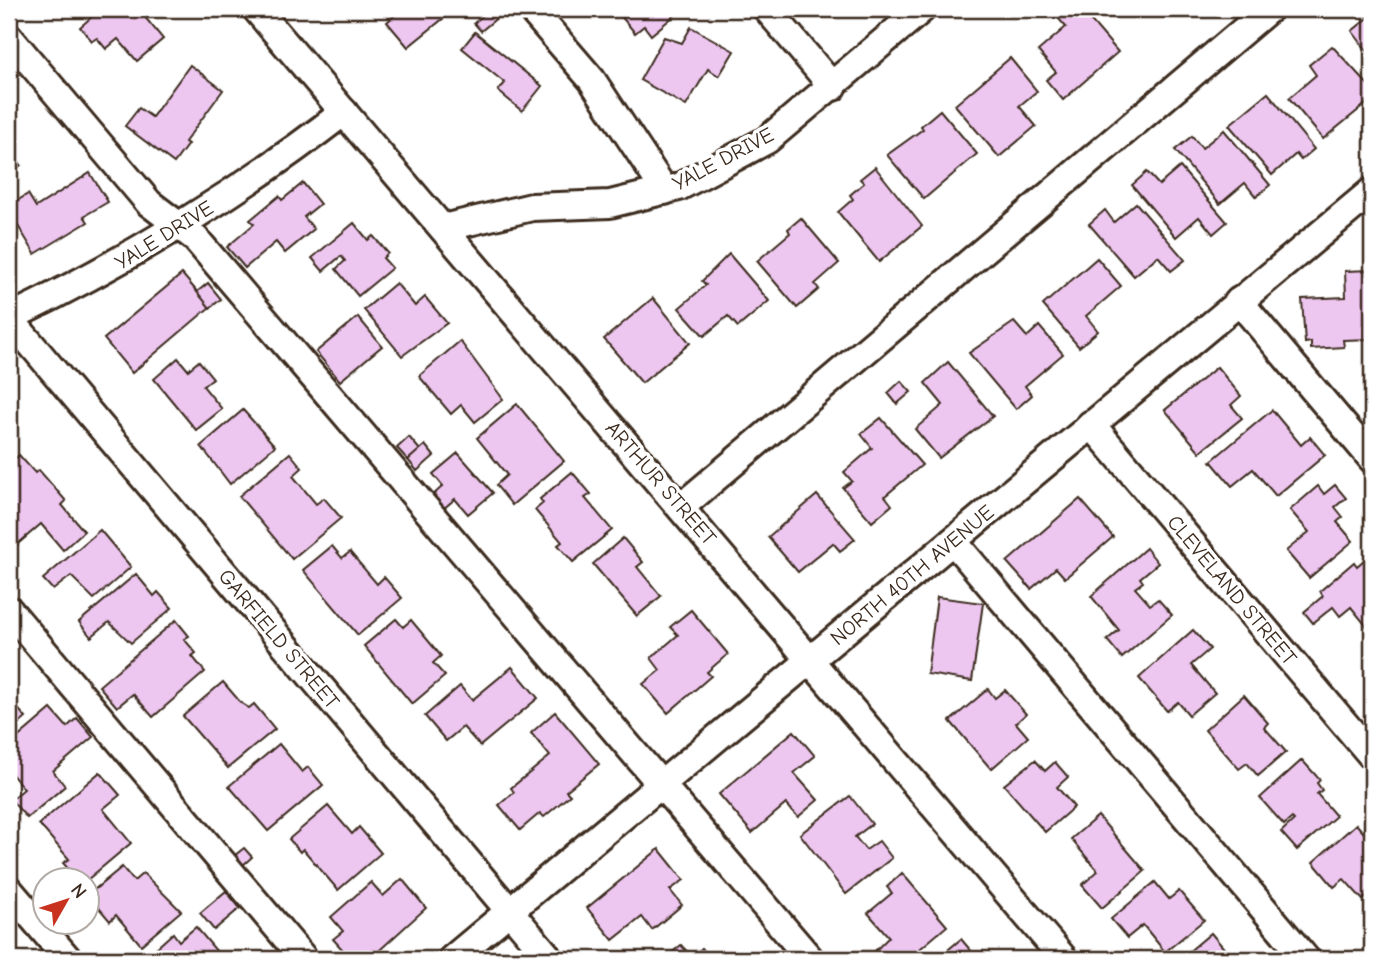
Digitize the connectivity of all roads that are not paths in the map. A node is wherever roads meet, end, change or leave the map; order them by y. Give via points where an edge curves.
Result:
1 (256, 9) edge
2 (531, 9) edge
3 (767, 9) edge
4 (922, 9) edge
5 (1269, 9) edge
6 (9, 37) edge
7 (832, 87) junction
8 (344, 112) junction
9 (664, 191) junction
10 (1372, 191) edge
11 (178, 227) junction
12 (443, 228) junction
13 (1239, 301) junction
14 (9, 318) edge
15 (1091, 424) junction
16 (1372, 459) edge
17 (681, 506) junction
18 (953, 541) junction
19 (9, 610) edge
20 (812, 660) junction
21 (1372, 756) edge
22 (662, 784) junction
23 (9, 890) edge
24 (509, 911) junction
25 (68, 959) edge
26 (304, 959) edge
27 (452, 959) edge
28 (551, 959) edge
29 (810, 959) edge
30 (1065, 959) edge
31 (1306, 959) edge

1 - 8 street, ARTHUR STREET
2 - 9 street via 592,80
3 - 7 street
4 - 7 street, YALE DRIVE
5 - 17 street
6 - 11 street via 149,203
7 - 9 street, YALE DRIVE via 767,140
8 - 11 street, YALE DRIVE via 274,166
8 - 12 street, ARTHUR STREET
9 - 12 street, YALE DRIVE via 610,204 532,207
10 - 13 street, NORTH 40TH AVENUE
11 - 14 street, YALE DRIVE via 101,274
11 - 22 street via 195,238
12 - 17 street, ARTHUR STREET
13 - 15 street, NORTH 40TH AVENUE
13 - 16 street
14 - 24 street, GARFIELD STREET
15 - 18 street, NORTH 40TH AVENUE
15 - 21 street, CLEVELAND STREET
17 - 20 street, ARTHUR STREET
18 - 20 street, NORTH 40TH AVENUE
18 - 31 street
19 - 26 street
20 - 22 street, NORTH 40TH AVENUE
20 - 30 street, ARTHUR STREET
22 - 24 street, NORTH 40TH AVENUE
22 - 29 street
23 - 25 street
24 - 27 street, NORTH 40TH AVENUE
24 - 28 street, GARFIELD STREET

